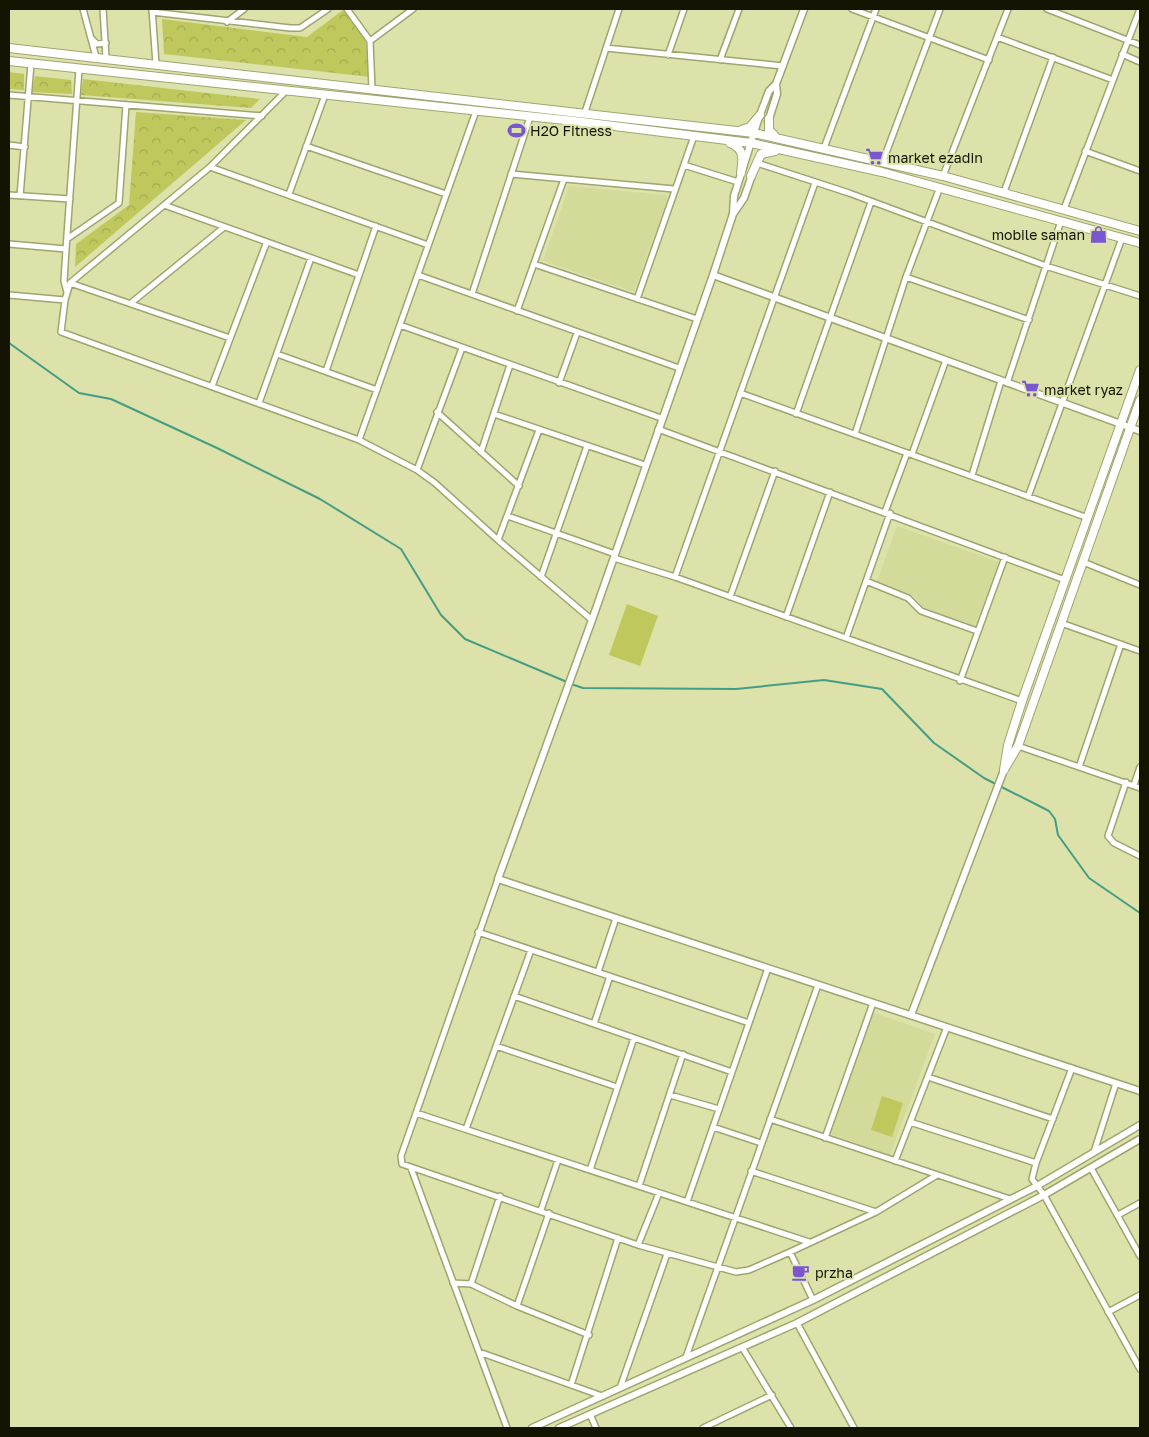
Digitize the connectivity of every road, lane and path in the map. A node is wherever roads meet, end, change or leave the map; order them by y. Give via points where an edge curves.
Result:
1 (83, 9) edge
2 (103, 9) edge
3 (244, 9) edge
4 (328, 9) edge
5 (347, 9) edge
6 (412, 9) edge
7 (619, 9) edge
8 (684, 9) edge
9 (739, 9) edge
10 (804, 9) edge
11 (852, 9) edge
12 (876, 9) edge
13 (940, 9) edge
14 (1008, 9) edge
15 (1047, 9) edge
16 (1140, 9) edge
17 (152, 10) edge
18 (873, 17) junction
19 (227, 22) junction
20 (997, 37) junction
21 (90, 38) junction
22 (929, 38) junction
23 (1128, 40) junction
24 (370, 41) junction
25 (106, 43) junction
26 (1140, 45) edge
27 (9, 48) edge
28 (606, 48) junction
29 (668, 54) junction
30 (1122, 54) junction
31 (96, 57) junction
32 (1053, 57) junction
33 (106, 58) junction
34 (720, 60) junction
35 (989, 60) junction
36 (9, 61) edge
37 (1140, 62) edge
38 (31, 64) junction
39 (158, 64) junction
40 (783, 66) junction
41 (79, 69) junction
42 (159, 77) junction
43 (1112, 80) junction
44 (776, 84) junction
45 (372, 90) junction
46 (286, 91) junction
47 (9, 95) edge
48 (325, 95) junction
49 (28, 97) junction
50 (77, 102) junction
51 (126, 105) junction
52 (476, 111) junction
53 (585, 112) junction
54 (760, 115) junction
55 (262, 116) junction
56 (530, 116) junction
57 (769, 119) junction
58 (722, 129) junction
59 (754, 133) junction
60 (764, 134) junction
61 (694, 136) junction
62 (786, 139) junction
63 (721, 140) junction
64 (751, 143) junction
65 (9, 145) edge
66 (306, 146) junction
67 (761, 146) junction
68 (25, 147) junction
69 (824, 148) junction
70 (1086, 151) junction
71 (794, 153) junction
72 (883, 161) junction
73 (757, 163) junction
74 (684, 165) junction
75 (210, 167) junction
76 (1140, 170) edge
77 (741, 173) junction
78 (511, 174) junction
79 (751, 176) junction
80 (943, 176) junction
81 (564, 179) junction
82 (738, 182) junction
83 (815, 183) junction
84 (940, 187) junction
85 (674, 189) junction
86 (1004, 192) junction
87 (289, 194) junction
88 (446, 194) junction
89 (9, 195) edge
90 (20, 196) junction
91 (70, 199) junction
92 (870, 202) junction
93 (164, 205) junction
94 (1064, 209) junction
95 (733, 214) junction
96 (927, 221) junction
97 (1061, 221) junction
98 (376, 226) junction
99 (223, 228) junction
100 (1140, 231) edge
101 (1122, 238) junction
102 (67, 239) junction
103 (1140, 243) edge
104 (9, 244) edge
105 (266, 244) junction
106 (428, 244) junction
107 (66, 249) junction
108 (311, 258) junction
109 (534, 264) junction
110 (1046, 266) junction
111 (713, 274) junction
112 (418, 275) junction
113 (359, 276) junction
114 (906, 277) junction
115 (70, 283) junction
116 (1104, 283) junction
117 (67, 292) junction
118 (472, 294) junction
119 (9, 295) edge
120 (1140, 296) edge
121 (773, 298) junction
122 (637, 299) junction
123 (65, 300) junction
124 (131, 303) junction
125 (517, 312) junction
126 (830, 316) junction
127 (697, 319) junction
128 (1029, 320) junction
129 (400, 325) junction
130 (577, 333) junction
131 (230, 338) junction
132 (886, 338) junction
133 (462, 348) junction
134 (277, 354) junction
135 (946, 360) junction
136 (510, 365) junction
137 (679, 368) junction
138 (1140, 370) edge
139 (326, 371) junction
140 (1004, 382) junction
141 (559, 383) junction
142 (212, 386) junction
143 (377, 390) junction
144 (740, 393) junction
145 (1140, 400) edge
146 (1063, 401) junction
147 (259, 403) junction
148 (437, 412) junction
149 (494, 414) junction
150 (796, 414) junction
151 (661, 418) junction
152 (1120, 423) junction
153 (1131, 427) junction
154 (658, 428) junction
155 (539, 430) junction
156 (1140, 431) edge
157 (855, 434) junction
158 (359, 440) junction
159 (587, 446) junction
160 (482, 452) junction
161 (720, 452) junction
162 (910, 454) junction
163 (645, 465) junction
164 (417, 470) junction
165 (774, 471) junction
166 (972, 475) junction
167 (519, 486) junction
168 (830, 492) junction
169 (1028, 497) junction
170 (887, 512) junction
171 (508, 516) junction
172 (1088, 518) junction
173 (556, 533) junction
174 (498, 540) junction
175 (614, 556) junction
176 (1005, 557) junction
177 (1083, 562) junction
178 (541, 577) junction
179 (675, 577) junction
180 (1065, 580) junction
181 (866, 581) junction
182 (1075, 583) junction
183 (1140, 585) edge
184 (730, 597) junction
185 (786, 617) junction
186 (592, 620) junction
187 (1061, 622) junction
188 (978, 631) junction
189 (846, 638) junction
190 (1121, 644) junction
191 (1140, 651) edge
192 (960, 681) junction
193 (1022, 701) junction
194 (1018, 746) junction
195 (1008, 759) junction
196 (1079, 767) junction
197 (1140, 768) edge
198 (1004, 770) joint
199 (1126, 782) junction
200 (1134, 785) junction
201 (1140, 788) edge
202 (1140, 856) edge
203 (498, 879) junction
204 (616, 918) junction
205 (478, 932) junction
206 (531, 950) junction
207 (768, 968) junction
208 (598, 972) junction
209 (610, 976) junction
210 (818, 985) junction
211 (514, 996) junction
212 (873, 1003) junction
213 (911, 1015) junction
214 (749, 1023) junction
215 (594, 1024) junction
216 (947, 1027) junction
217 (634, 1038) junction
218 (496, 1046) junction
219 (683, 1054) junction
220 (1072, 1068) junction
221 (732, 1072) junction
222 (928, 1077) junction
223 (1116, 1083) junction
224 (618, 1087) junction
225 (1140, 1090) edge
226 (670, 1094) junction
227 (719, 1109) junction
228 (416, 1112) junction
229 (770, 1119) junction
230 (1053, 1119) junction
231 (910, 1122) junction
232 (1140, 1125) edge
233 (713, 1127) junction
234 (466, 1129) junction
235 (825, 1138) junction
236 (1140, 1139) edge
237 (761, 1143) junction
238 (1094, 1152) junction
239 (558, 1160) junction
240 (895, 1161) junction
241 (1036, 1163) junction
242 (411, 1168) junction
243 (1091, 1168) junction
244 (590, 1170) junction
245 (751, 1171) junction
246 (937, 1175) junction
247 (639, 1186) junction
248 (1037, 1186) junction
249 (659, 1193) junction
250 (1044, 1195) junction
251 (500, 1196) junction
252 (1010, 1199) junction
253 (687, 1202) junction
254 (1140, 1203) edge
255 (541, 1210) junction
256 (876, 1212) junction
257 (549, 1213) junction
258 (1118, 1215) junction
259 (734, 1218) junction
260 (618, 1238) junction
261 (809, 1242) junction
262 (638, 1245) junction
263 (790, 1252) junction
264 (667, 1254) junction
265 (1140, 1256) edge
266 (719, 1269) junction
267 (453, 1283) junction
268 (471, 1284) junction
269 (1140, 1295) edge
270 (813, 1300) junction
271 (518, 1306) junction
272 (1108, 1312) junction
273 (797, 1323) junction
274 (588, 1335) junction
275 (742, 1347) junction
276 (479, 1352) junction
277 (686, 1357) junction
278 (1140, 1369) edge
279 (571, 1385) junction
280 (620, 1388) junction
281 (772, 1395) junction
282 (602, 1396) junction
283 (590, 1414) junction
284 (507, 1428) edge
285 (532, 1428) edge
286 (559, 1428) edge
287 (596, 1428) edge
288 (703, 1428) edge
289 (791, 1428) edge
290 (854, 1428) edge

1 - 21 street
2 - 25 street
3 - 19 street
4 - 19 street via 300,28
5 - 24 street
6 - 24 street
7 - 28 street
8 - 29 street
9 - 34 street
10 - 40 street
11 - 18 street
12 - 18 street
13 - 22 street
14 - 20 street
15 - 23 street
16 - 23 street
17 - 19 street
17 - 39 street
18 - 22 street
18 - 69 street
20 - 32 street
20 - 35 street
21 - 25 street via 98,44
21 - 31 street
22 - 35 street
22 - 72 street
23 - 26 street
23 - 30 street
24 - 45 street
25 - 33 street
27 - 31 main road
28 - 29 street
28 - 53 street
29 - 34 street
30 - 37 street
30 - 43 street
31 - 33 main road
32 - 43 street
32 - 86 street
33 - 39 main road
34 - 40 street
35 - 80 street
36 - 38 main road
38 - 41 main road
38 - 49 street
39 - 42 main road
39 - 45 main road
40 - 44 street
41 - 42 main road
41 - 50 street
42 - 46 main road
43 - 70 street
44 - 54 street via 769,92
44 - 57 street via 777,94
45 - 53 main road
46 - 48 main road
46 - 55 street
47 - 49 street
48 - 52 main road
48 - 66 street
49 - 50 street
49 - 68 street
50 - 51 street
50 - 91 street
51 - 55 street
51 - 102 street via 119,203
52 - 56 main road
52 - 88 street
53 - 58 main road
54 - 58 main road via 747,129
54 - 59 street
55 - 75 street
56 - 61 main road
56 - 78 street
57 - 60 street
57 - 62 main road via 770,133
58 - 59 main road
59 - 60 main road
59 - 64 street
60 - 62 main road
60 - 67 street
61 - 63 main road
61 - 74 street
62 - 69 main road
63 - 64 main road
63 - 77 main road via 741,150
64 - 67 main road
64 - 77 street
65 - 68 street
66 - 87 street
66 - 88 street
67 - 71 main road
67 - 79 street
68 - 90 street
69 - 72 main road
70 - 76 street
70 - 94 street
71 - 73 main road via 766,152
71 - 84 main road
72 - 80 main road
73 - 79 main road
73 - 83 street
74 - 82 street
74 - 85 street
75 - 87 street
75 - 93 street
77 - 82 street
78 - 81 street
78 - 118 street
79 - 95 street via 744,198
80 - 86 main road
81 - 85 street
81 - 109 street
82 - 95 street
83 - 92 street via 849,192
83 - 121 street
84 - 96 street
84 - 97 main road
85 - 122 street
86 - 94 main road
87 - 98 street
88 - 106 street
89 - 90 street
90 - 91 street
91 - 102 street
92 - 96 street
92 - 126 street
93 - 99 street
93 - 115 street
94 - 100 main road
95 - 111 street
96 - 110 street
96 - 114 street
97 - 101 main road
97 - 110 street
98 - 106 street
98 - 113 street
99 - 105 street
99 - 124 street
101 - 103 main road
101 - 116 street
102 - 107 street
104 - 107 street
105 - 108 street
105 - 131 street
106 - 112 street
107 - 117 street via 64,281
108 - 113 street
108 - 134 street
109 - 122 street
109 - 125 street
110 - 116 street
110 - 128 street
111 - 121 street
111 - 127 street
112 - 118 street
112 - 129 street
113 - 139 street
114 - 128 street
114 - 132 street
115 - 117 street
115 - 124 street
116 - 120 street
116 - 146 street
117 - 123 street
118 - 125 street
119 - 123 street
121 - 126 street
121 - 144 street
122 - 127 street
123 - 142 street via 60,330 63,335
124 - 131 street
125 - 130 street
126 - 132 street
126 - 150 street
127 - 137 street
128 - 140 street
129 - 133 street
129 - 143 street
130 - 137 street
130 - 141 street
131 - 142 street
132 - 135 street
132 - 157 street
133 - 136 street
133 - 148 street
134 - 139 street
134 - 147 street
135 - 140 street
135 - 162 street
136 - 141 street
136 - 149 street
137 - 151 street
138 - 152 main road
139 - 143 street
140 - 146 street
140 - 166 street
141 - 151 street
142 - 147 street
143 - 158 street
144 - 150 street
144 - 161 street
145 - 153 main road
146 - 152 street
146 - 169 street
147 - 158 street
148 - 160 street
148 - 164 street
149 - 155 street
149 - 160 street
150 - 157 street
151 - 154 street
152 - 153 street
152 - 172 main road
153 - 156 street
153 - 177 main road
154 - 161 street
154 - 163 street
155 - 159 street
155 - 167 street
157 - 162 street
158 - 164 street
159 - 163 street
159 - 173 street
160 - 167 street
161 - 165 street
161 - 179 street
162 - 166 street
162 - 170 street
163 - 175 street
164 - 174 street
165 - 168 street
165 - 184 street
166 - 169 street
167 - 171 street
168 - 170 street
168 - 185 street
169 - 172 street
170 - 176 street
170 - 181 street
171 - 173 street
171 - 174 street
172 - 180 main road
173 - 175 street
173 - 178 street
174 - 178 street
175 - 179 street
175 - 186 street
176 - 180 street
176 - 188 street
177 - 182 main road
177 - 183 street
178 - 186 street
179 - 184 street
180 - 182 main road
180 - 193 main road
181 - 188 street via 908,598 921,611
181 - 189 street
182 - 187 main road
184 - 185 street
185 - 189 street
186 - 203 street
187 - 190 street
187 - 194 main road
188 - 192 street
189 - 192 street
190 - 191 street
190 - 196 street
192 - 193 street
193 - 195 main road
194 - 195 main road
194 - 196 street
195 - 198 main road
196 - 199 street
197 - 200 street
198 - 213 street
199 - 200 street
199 - 202 street via 1108,836 1114,843
200 - 201 street
203 - 204 street
203 - 205 street
204 - 207 street
204 - 208 street
205 - 206 street
205 - 228 street
206 - 208 street
206 - 211 street
207 - 210 street
207 - 214 street
208 - 209 street
209 - 214 street
209 - 215 street
210 - 212 street
210 - 229 street
211 - 215 street
211 - 218 street
212 - 213 street
212 - 235 street
213 - 216 street
214 - 221 street
215 - 217 street
216 - 220 street
216 - 222 street
217 - 219 street
217 - 224 street
218 - 224 street
218 - 234 street
219 - 221 street
219 - 226 street
220 - 223 street
220 - 230 street
221 - 227 street
222 - 230 street
222 - 231 street
223 - 225 street
223 - 238 street
224 - 244 street
226 - 227 street
226 - 247 street
227 - 233 street
228 - 234 street
228 - 242 street via 400,1156 402,1164
229 - 235 street
229 - 237 street
230 - 241 street
231 - 240 street
231 - 241 street
232 - 238 street
233 - 237 street
233 - 253 street
234 - 239 street
235 - 240 street
236 - 243 street
237 - 245 street
238 - 248 street
239 - 244 street
239 - 255 street
240 - 246 street
241 - 248 street via 1032,1179
242 - 251 street
242 - 267 street
243 - 250 street
243 - 258 street
244 - 247 street
245 - 256 street
245 - 259 street
246 - 252 street
246 - 256 street
247 - 249 street
248 - 250 street
248 - 252 street
249 - 253 street
249 - 262 street
250 - 272 street
250 - 273 street
251 - 255 street
251 - 268 street
252 - 270 street
253 - 259 street
254 - 258 street
255 - 257 street
256 - 261 street
257 - 260 street
257 - 271 street
258 - 265 street
259 - 261 street
259 - 266 street
260 - 262 street
260 - 274 street
261 - 263 street
262 - 264 street
263 - 266 street via 749,1270
263 - 270 street
264 - 266 street
264 - 280 street
266 - 277 street
267 - 268 street
267 - 276 street
268 - 271 street
269 - 272 street
270 - 277 street
271 - 274 street
272 - 278 street
273 - 275 street
273 - 290 street
274 - 279 street
275 - 281 street
275 - 283 street
276 - 279 street
276 - 284 street
277 - 280 street
279 - 282 street
280 - 282 street
281 - 288 street
281 - 289 street
282 - 285 street
283 - 286 street
283 - 287 street

